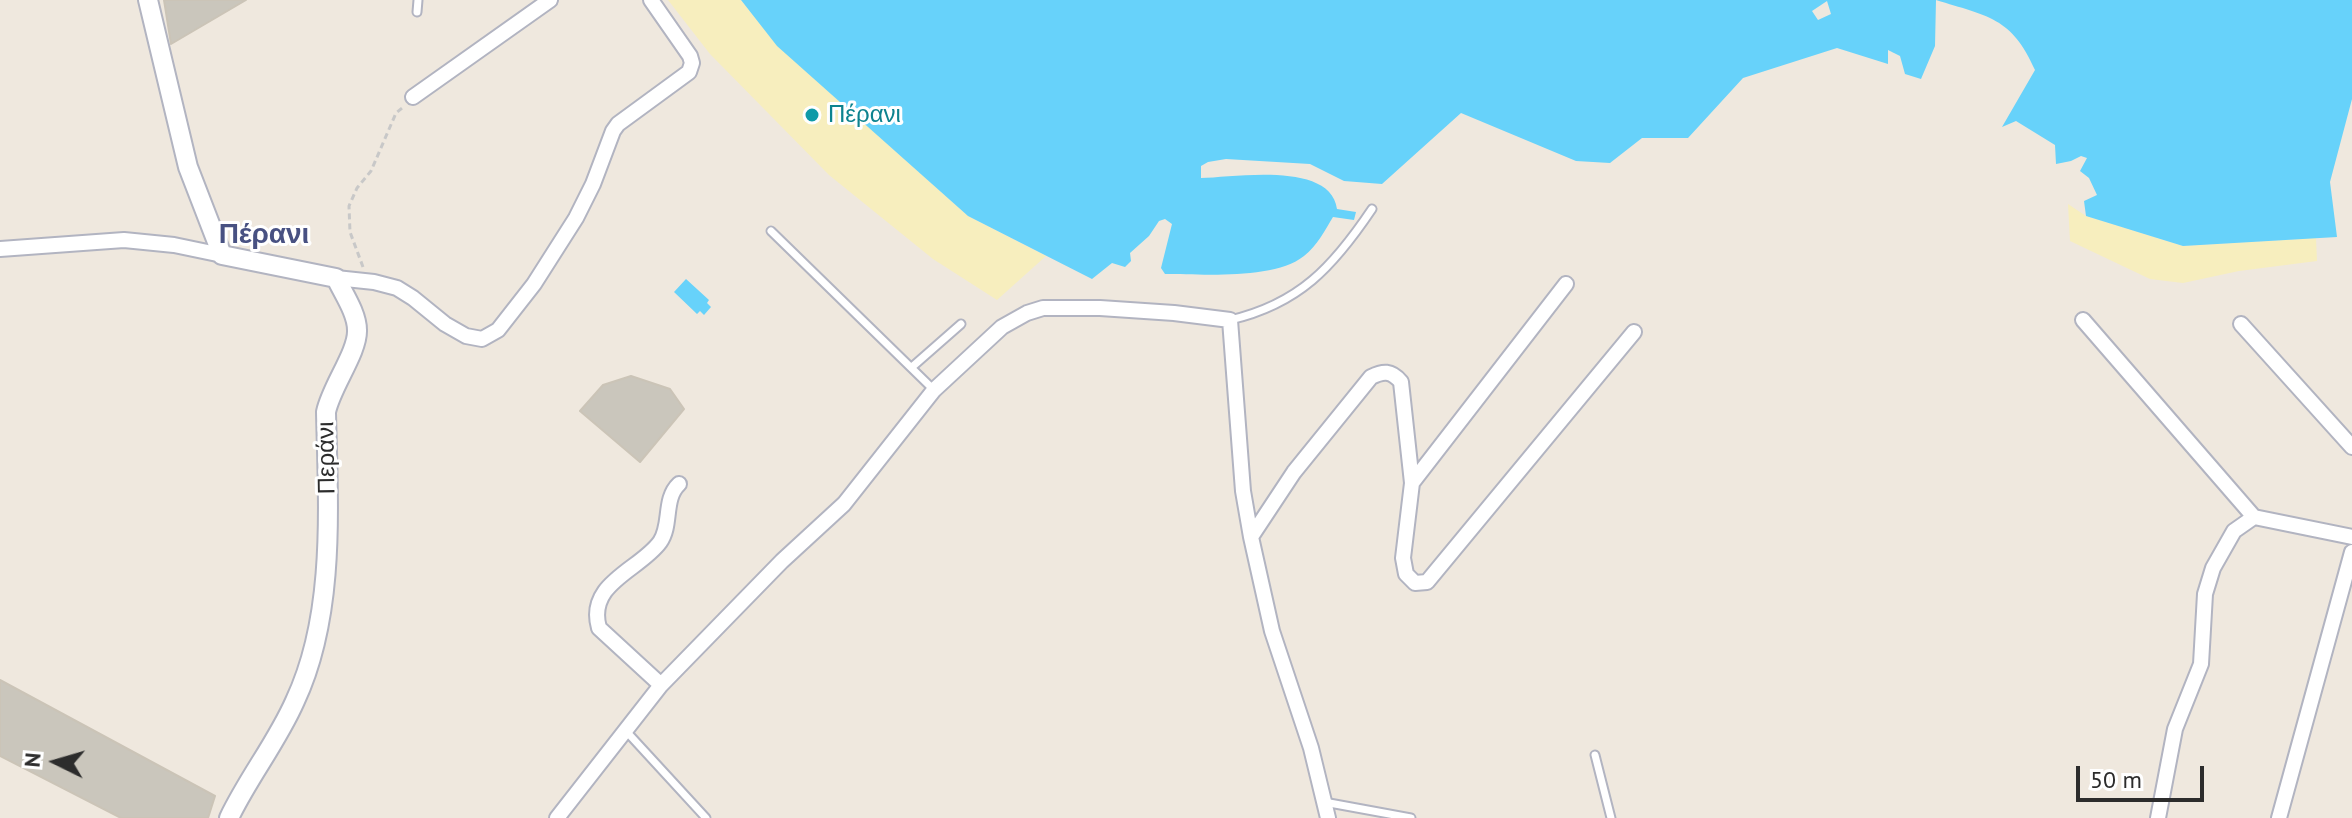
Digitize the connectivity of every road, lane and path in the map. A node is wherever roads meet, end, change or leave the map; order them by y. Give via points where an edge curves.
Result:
1 (148, 0) edge
2 (418, 0) edge
3 (550, 0) edge
4 (651, 0) edge
5 (417, 12) dead end
6 (413, 97) joint
7 (1372, 209) dead end
8 (771, 231) dead end
9 (0, 249) edge
10 (222, 255) junction
11 (336, 278) junction
12 (369, 282) junction
13 (1566, 284) dead end
14 (1230, 320) junction
15 (2083, 320) dead end
16 (961, 324) dead end
17 (2241, 324) dead end
18 (1634, 332) dead end
19 (912, 367) junction
20 (934, 390) junction
21 (2352, 447) edge
22 (1412, 483) junction
23 (679, 484) dead end
24 (2254, 517) junction
25 (1251, 537) junction
26 (2352, 537) edge
27 (2352, 552) edge
28 (661, 685) junction
29 (626, 731) junction
30 (1595, 755) dead end
31 (1324, 802) junction
32 (229, 818) edge
33 (557, 818) edge
34 (706, 818) edge
35 (1328, 818) edge
36 (1411, 818) edge
37 (1611, 818) edge
38 (2158, 818) edge
39 (2279, 818) edge

1 - 10 street via 188,167
2 - 5 lane
3 - 6 street
4 - 12 street via 690,56 689,72 618,124 576,218 498,330 482,339 466,336 397,288
6 - 12 path via 396,113 349,206 350,232
7 - 14 lane via 1344,247 1291,298
8 - 19 lane
9 - 10 street via 124,240
10 - 11 street
11 - 12 street
11 - 32 street, Περάνι via 358,329 326,412 329,531 318,621 296,700
13 - 22 street
14 - 20 street via 1043,308 1002,327
14 - 25 street
15 - 24 street
16 - 19 lane
17 - 21 street
18 - 22 street via 1427,582 1415,583 1406,574 1403,558
19 - 20 lane
20 - 28 street via 844,504
22 - 25 street via 1401,382 1394,373 1381,372 1371,377 1294,472
23 - 28 street via 673,490 663,538 619,575 595,615 599,628
24 - 26 street
24 - 38 street via 2234,531 2213,568 2205,594 2201,664 2175,729
25 - 31 street via 1272,631
27 - 39 street
28 - 29 street
29 - 33 street
29 - 34 lane
30 - 37 lane
31 - 35 street
31 - 36 lane

